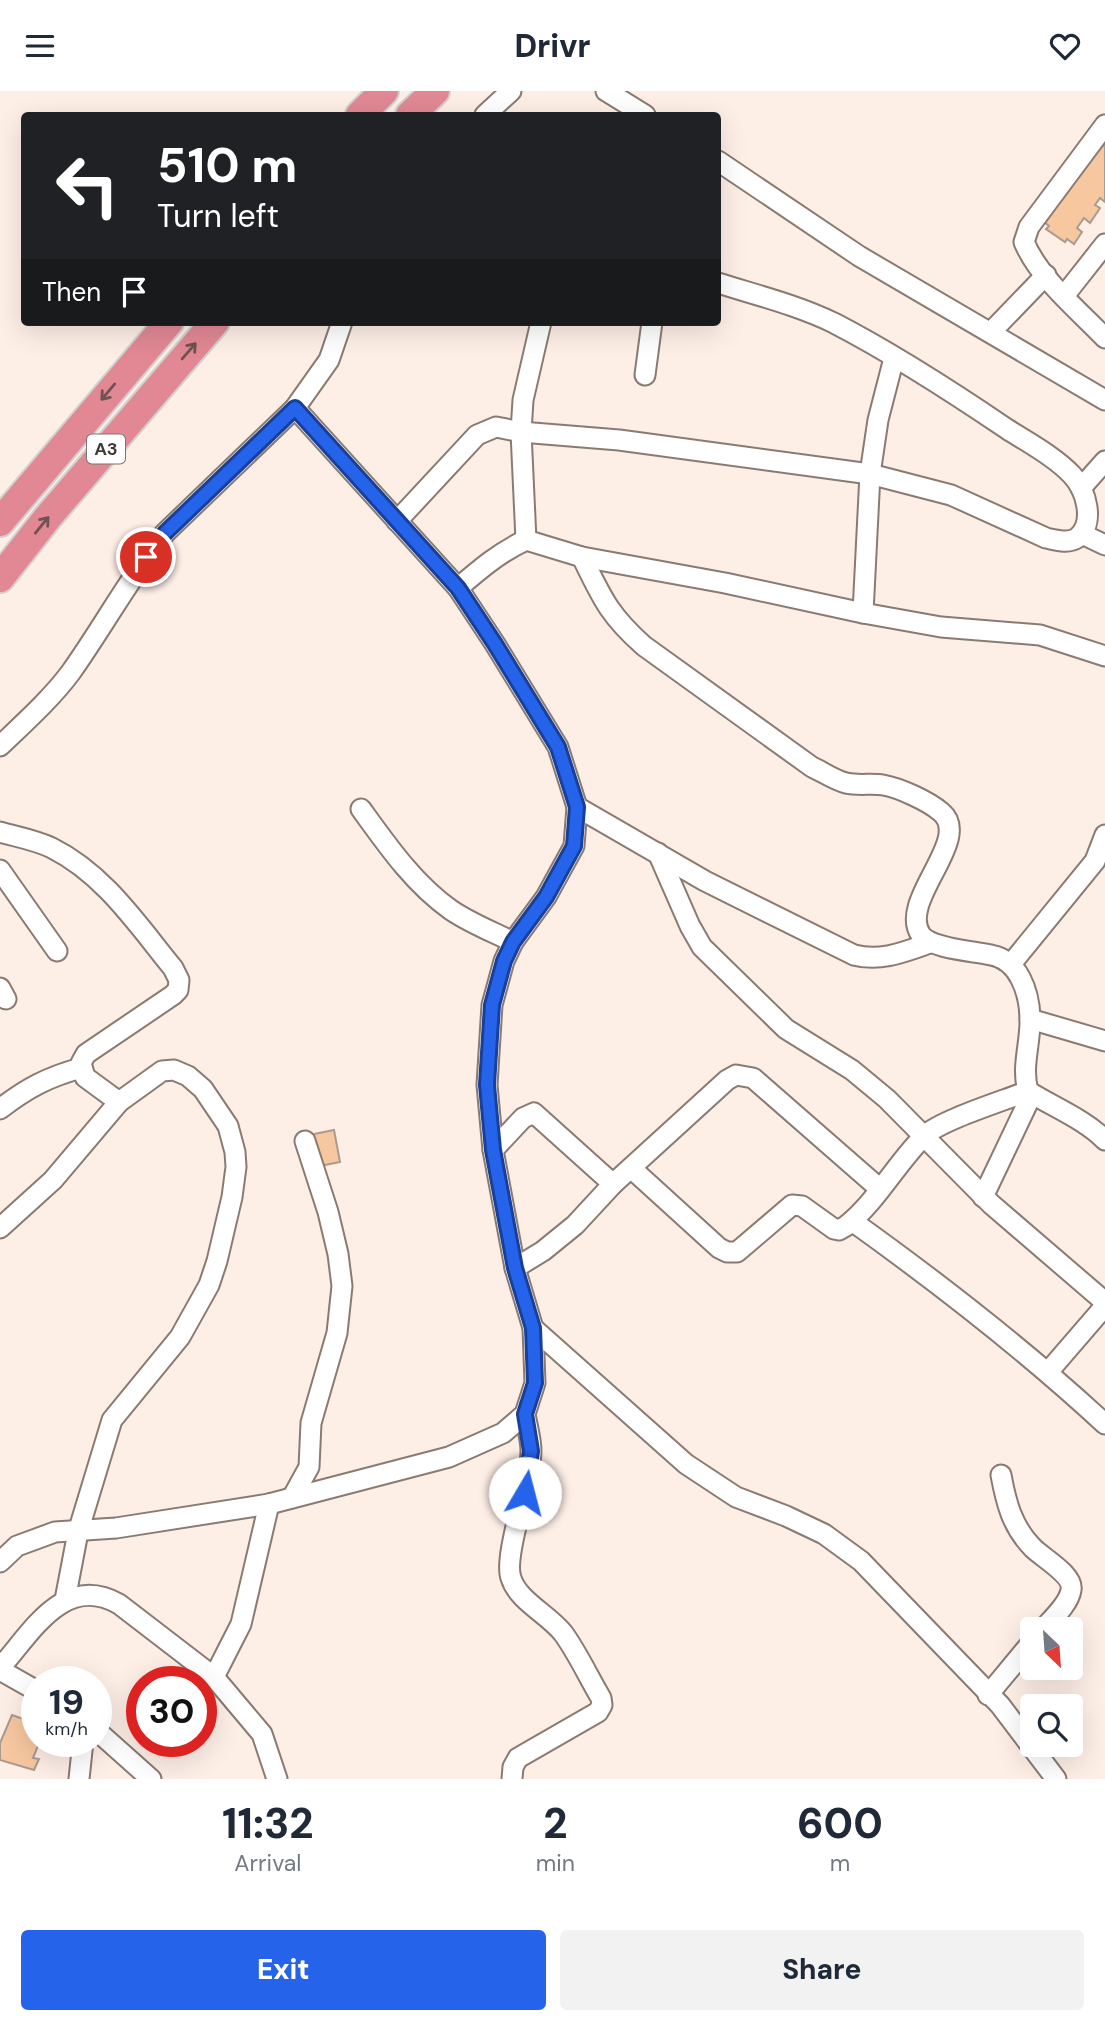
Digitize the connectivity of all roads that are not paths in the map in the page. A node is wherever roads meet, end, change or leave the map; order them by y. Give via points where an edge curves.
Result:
1 (384, 91) edge
2 (435, 91) edge
3 (511, 91) edge
4 (614, 103) edge
5 (363, 112) edge
6 (413, 112) edge
7 (488, 112) edge
8 (637, 112) edge
9 (1105, 125) edge
10 (721, 164) edge
11 (1105, 244) edge
12 (1046, 275) junction
13 (721, 284) edge
14 (1064, 296) junction
15 (166, 326) edge
16 (212, 326) edge
17 (341, 326) edge
18 (540, 326) edge
19 (651, 326) edge
20 (991, 332) junction
21 (1105, 338) edge
22 (894, 358) junction
23 (645, 375) dead end
24 (1105, 400) edge
25 (295, 408) junction
26 (521, 432) junction
27 (1105, 461) edge
28 (870, 474) junction
29 (1081, 488) junction
30 (397, 521) junction
31 (0, 522) edge
32 (1082, 534) junction
33 (526, 540) junction
34 (1105, 545) edge
35 (582, 557) junction
36 (0, 578) edge
37 (458, 588) junction
38 (863, 613) junction
39 (1105, 656) edge
40 (0, 747) edge
41 (577, 807) junction
42 (361, 809) dead end
43 (0, 832) edge
44 (1105, 835) edge
45 (658, 853) junction
46 (0, 870) edge
47 (513, 942) junction
48 (930, 943) junction
49 (57, 951) dead end
50 (1011, 964) junction
51 (1030, 1019) junction
52 (1105, 1041) edge
53 (81, 1068) junction
54 (1030, 1093) junction
55 (119, 1102) junction
56 (0, 1109) edge
57 (925, 1135) junction
58 (1105, 1140) edge
59 (305, 1141) dead end
60 (493, 1150) junction
61 (631, 1168) junction
62 (613, 1184) junction
63 (880, 1189) junction
64 (984, 1196) junction
65 (852, 1221) junction
66 (0, 1228) edge
67 (515, 1268) junction
68 (1105, 1304) edge
69 (533, 1328) junction
70 (1048, 1372) junction
71 (525, 1414) junction
72 (1105, 1424) edge
73 (1001, 1475) dead end
74 (292, 1498) junction
75 (269, 1504) junction
76 (78, 1532) junction
77 (9, 1543) edge
78 (0, 1562) edge
79 (65, 1599) junction
80 (1053, 1617) edge
81 (1020, 1656) edge
82 (200, 1666) edge
83 (0, 1669) edge
84 (217, 1671) edge
85 (21, 1681) edge
86 (217, 1681) edge
87 (988, 1695) junction
88 (112, 1745) edge
89 (81, 1757) edge
90 (79, 1779) edge
91 (150, 1779) edge
92 (277, 1779) edge
93 (512, 1779) edge
94 (1056, 1779) edge

1 - 5 highway
2 - 6 highway
3 - 7 street
4 - 8 street
9 - 12 street via 1024,236 1029,254
10 - 20 street via 859,256
11 - 14 street
12 - 14 street
12 - 20 street
13 - 22 street via 833,323
14 - 21 street
15 -> 31 highway, A3
36 -> 16 highway, A3
17 - 25 street via 329,360
18 - 26 street via 523,400
19 - 23 street
20 - 24 street
22 - 28 street
22 - 29 street via 935,380 1049,457 1073,475
25 - 30 street
25 - 40 street via 165,533 69,675
26 - 28 street via 619,440
26 - 30 street via 496,427 477,435
26 - 33 street
27 - 29 street
28 - 32 street via 950,495 1046,538 1073,541
28 - 38 street
29 - 32 street via 1087,513
30 - 37 street
32 - 34 street
33 - 35 street
33 - 37 street via 489,561
35 - 38 street
35 - 48 street via 620,625 812,767 843,782 902,790 942,813 949,839 916,918 920,933
37 - 41 street via 558,747
38 - 39 street via 941,627 1040,635
41 - 45 street
41 - 47 street via 574,846 546,897
42 - 47 street via 394,854 451,910
43 - 53 street via 50,847 76,863 114,895 179,981 178,991 86,1055
44 - 50 street via 1095,861
45 - 48 street via 854,955 887,957
45 - 57 street via 702,947 786,1029 852,1070
46 - 49 street
47 - 60 street via 492,1005 487,1085
48 - 50 street via 1000,956
50 - 51 street via 1020,976
51 - 52 street
51 - 54 street via 1024,1077
53 - 55 street via 94,1086
53 - 56 street via 50,1077
54 - 57 street
54 - 58 street
54 - 64 street
55 - 66 street via 53,1180
55 - 76 street via 162,1072 174,1070 188,1076 224,1119 236,1167 225,1232 209,1285 180,1337 112,1420
57 - 63 street
57 - 64 street
59 - 74 street via 328,1213 342,1286 337,1333 311,1423 309,1467
60 - 62 street via 523,1118 534,1113
60 - 67 street
61 - 62 street
61 - 63 street via 727,1080 745,1075
61 - 65 street via 727,1252 744,1248 792,1205 802,1206 834,1229
62 - 67 street via 575,1225
63 - 65 street
64 - 68 street
65 - 70 street
67 - 69 street
68 - 70 street
69 - 71 street via 535,1383
69 - 87 street via 686,1464 736,1497 824,1534 862,1561
70 - 72 street
71 - 74 street via 503,1433 449,1457
71 - 93 street via 531,1451 511,1579 564,1635 602,1705 598,1712 518,1758
73 - 80 street via 1007,1505 1023,1537 1071,1583 1072,1592
74 - 75 street
75 - 76 street
75 - 84 street via 241,1624
76 - 77 street via 55,1532
76 - 79 street
77 - 78 street
79 - 82 street via 103,1594
79 - 83 street
81 - 87 street
83 - 85 street
86 - 92 street via 262,1734
87 - 94 street via 1016,1724
88 - 91 street
89 - 90 street

